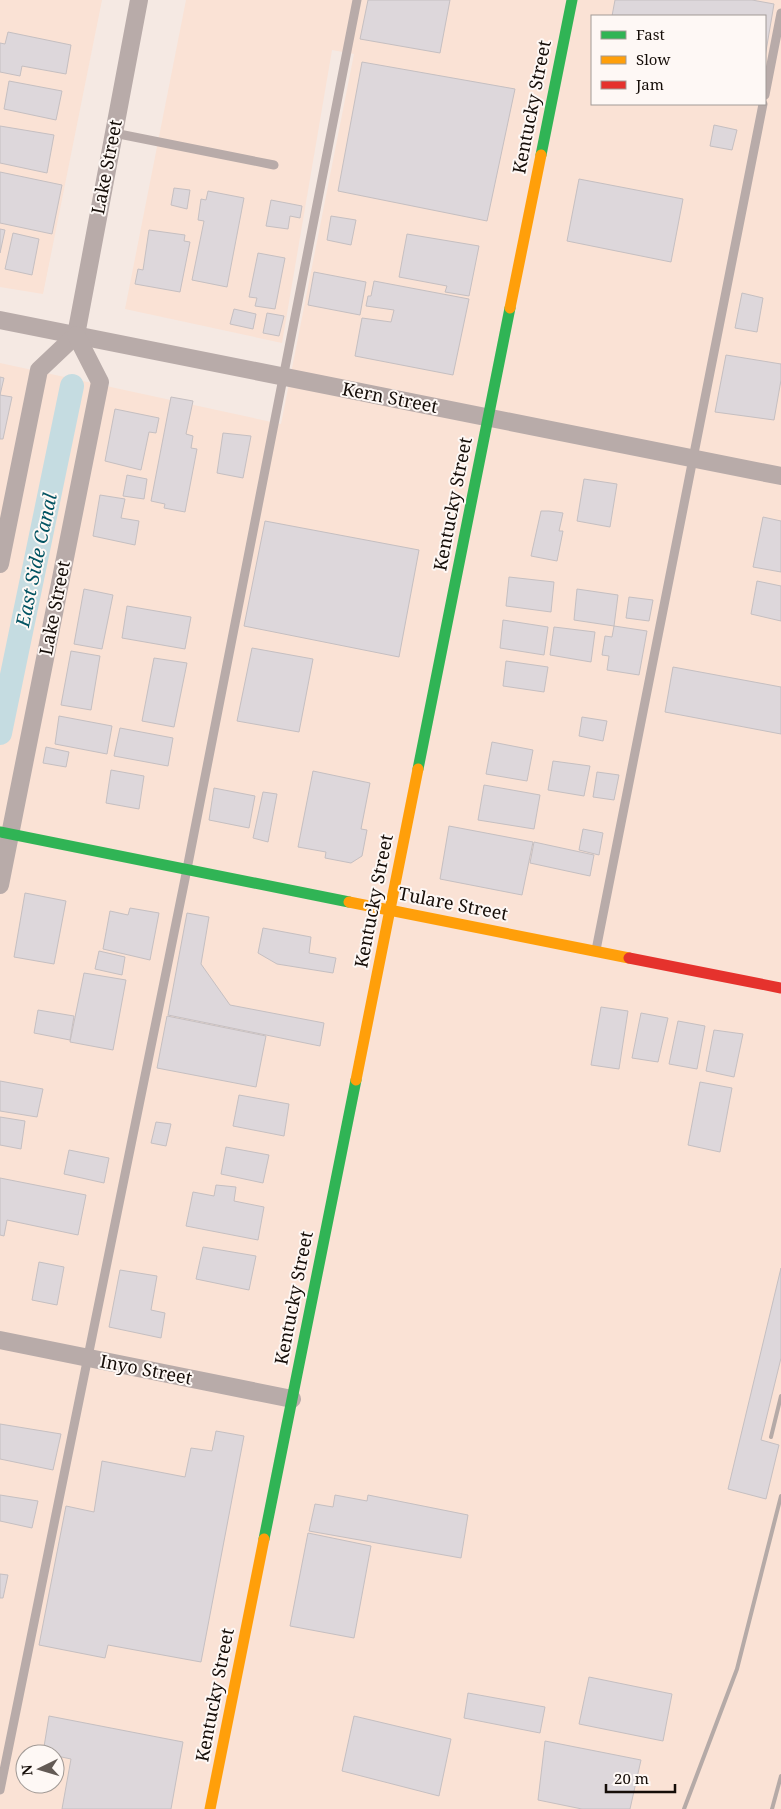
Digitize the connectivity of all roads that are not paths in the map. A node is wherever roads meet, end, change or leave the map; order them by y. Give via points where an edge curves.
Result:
1 (139, 0) edge
2 (357, 0) edge
3 (572, 0) edge
4 (781, 13) edge
5 (766, 90) edge
6 (763, 105) edge
7 (114, 133) junction
8 (274, 165) dead end
9 (0, 320) edge
10 (76, 335) junction
11 (282, 376) junction
12 (488, 417) junction
13 (693, 458) junction
14 (781, 476) edge
15 (0, 564) edge
16 (5, 833) edge
17 (187, 869) junction
18 (0, 886) edge
19 (390, 910) junction
20 (596, 951) junction
21 (781, 988) edge
22 (0, 1340) edge
23 (87, 1358) junction
24 (292, 1399) junction
25 (0, 1790) edge
26 (210, 1809) edge

1 - 7 street, Lake Street
2 - 11 lane
3 - 12 street, Kentucky Street
4 - 5 lane
6 - 13 lane
7 - 8 lane
7 - 10 street, Lake Street
9 - 10 street, Kern Street
10 - 11 street, Kern Street
10 - 15 street via 39,370
10 - 16 street, Lake Street via 100,382
11 - 12 street, Kern Street
11 - 17 lane
12 - 13 street, Kern Street
12 - 19 street, Kentucky Street
13 - 14 street, Kern Street
13 - 20 lane
16 - 17 street, Tulare Street
16 - 18 street, Lake Street
17 - 19 street, Tulare Street
17 - 23 lane
19 - 20 street, Tulare Street
19 - 24 street, Kentucky Street
20 - 21 street, Tulare Street
22 - 23 street, Inyo Street
23 - 24 street, Inyo Street
23 - 25 lane
24 - 26 street, Kentucky Street

